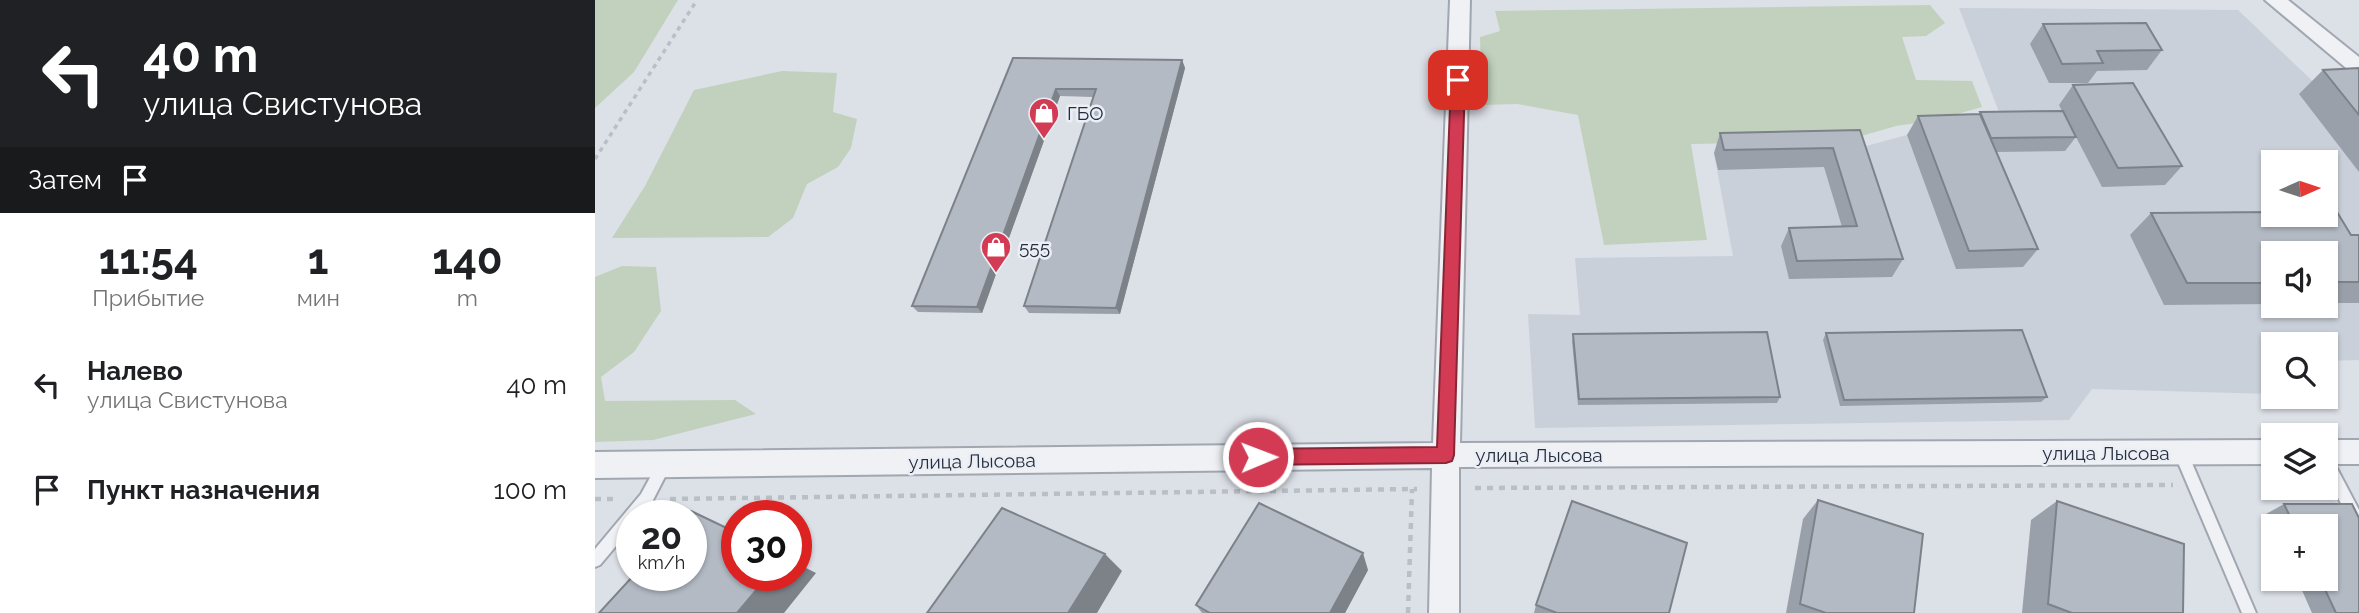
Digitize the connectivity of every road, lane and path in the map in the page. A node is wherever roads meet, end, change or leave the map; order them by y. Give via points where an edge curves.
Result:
1 (697, 0) edge
2 (1461, 0) edge
3 (2275, 0) edge
4 (2359, 68) edge
5 (595, 159) edge
6 (2261, 452) edge
7 (2338, 452) edge
8 (2359, 452) edge
9 (2181, 453) junction
10 (1446, 455) junction
11 (664, 464) junction
12 (595, 465) edge
13 (2338, 484) edge
14 (2195, 485) junction
15 (1412, 489) junction
16 (1445, 489) junction
17 (595, 499) edge
18 (646, 499) junction
19 (2359, 524) edge
20 (595, 560) edge
21 (1408, 613) edge
22 (1444, 613) edge
23 (2249, 613) edge

1 - 5 path
2 - 10 street
3 - 4 street
6 - 9 street, улица Лысова
7 - 8 street
9 - 10 street, улица Лысова
9 - 14 lane
10 - 11 street, улица Лысова
10 - 16 street
11 - 12 street, улица Лысова
11 - 18 lane
13 - 19 lane
14 - 16 path
14 - 23 lane
15 - 16 path
15 - 18 path
15 - 21 path
16 - 22 street
17 - 18 path
18 - 20 lane

